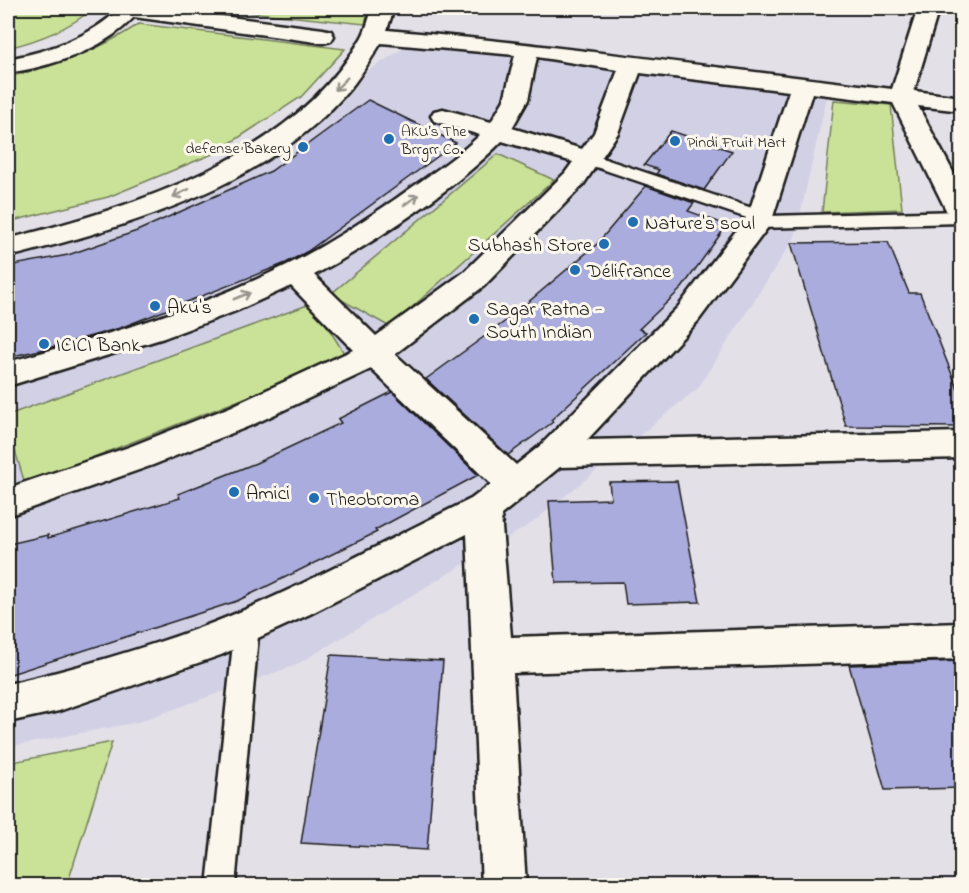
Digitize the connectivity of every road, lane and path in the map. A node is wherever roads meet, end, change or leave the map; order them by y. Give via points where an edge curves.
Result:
1 (382, 8) edge
2 (929, 8) edge
3 (130, 9) edge
4 (323, 36) dead end
5 (374, 36) junction
6 (526, 49) junction
7 (631, 65) junction
8 (8, 66) edge
9 (803, 85) junction
10 (901, 96) junction
11 (962, 104) edge
12 (443, 116) dead end
13 (497, 131) junction
14 (590, 159) junction
15 (962, 216) edge
16 (759, 220) junction
17 (8, 248) edge
18 (295, 273) junction
19 (375, 354) junction
20 (8, 374) edge
21 (962, 445) edge
22 (553, 454) junction
23 (515, 485) junction
24 (8, 502) edge
25 (483, 509) junction
26 (247, 625) junction
27 (962, 641) edge
28 (494, 656) junction
29 (8, 703) edge
30 (221, 885) edge
31 (504, 885) edge

1 - 5 street
2 - 10 street
3 - 4 street
3 - 8 street via 89,40
5 - 6 street
5 -> 17 street via 348,78 304,121 243,162 167,200 77,232
6 - 7 street
6 - 13 street via 517,96
7 - 9 street
7 - 14 street via 606,134
9 - 10 street
9 - 16 street
10 - 11 street
10 - 15 street
12 - 13 street
13 - 14 street
18 -> 13 street via 407,203
14 - 16 lane
14 - 19 street via 474,279
15 - 16 lane
16 - 22 street via 688,314
18 - 19 street
20 -> 18 street via 154,330
19 - 23 street
19 - 24 street via 241,417
21 - 22 street
22 - 23 street
23 - 25 street
25 - 26 street
25 - 28 street
26 - 29 street via 150,663 59,692
26 - 30 lane
27 - 28 street
28 - 31 street

